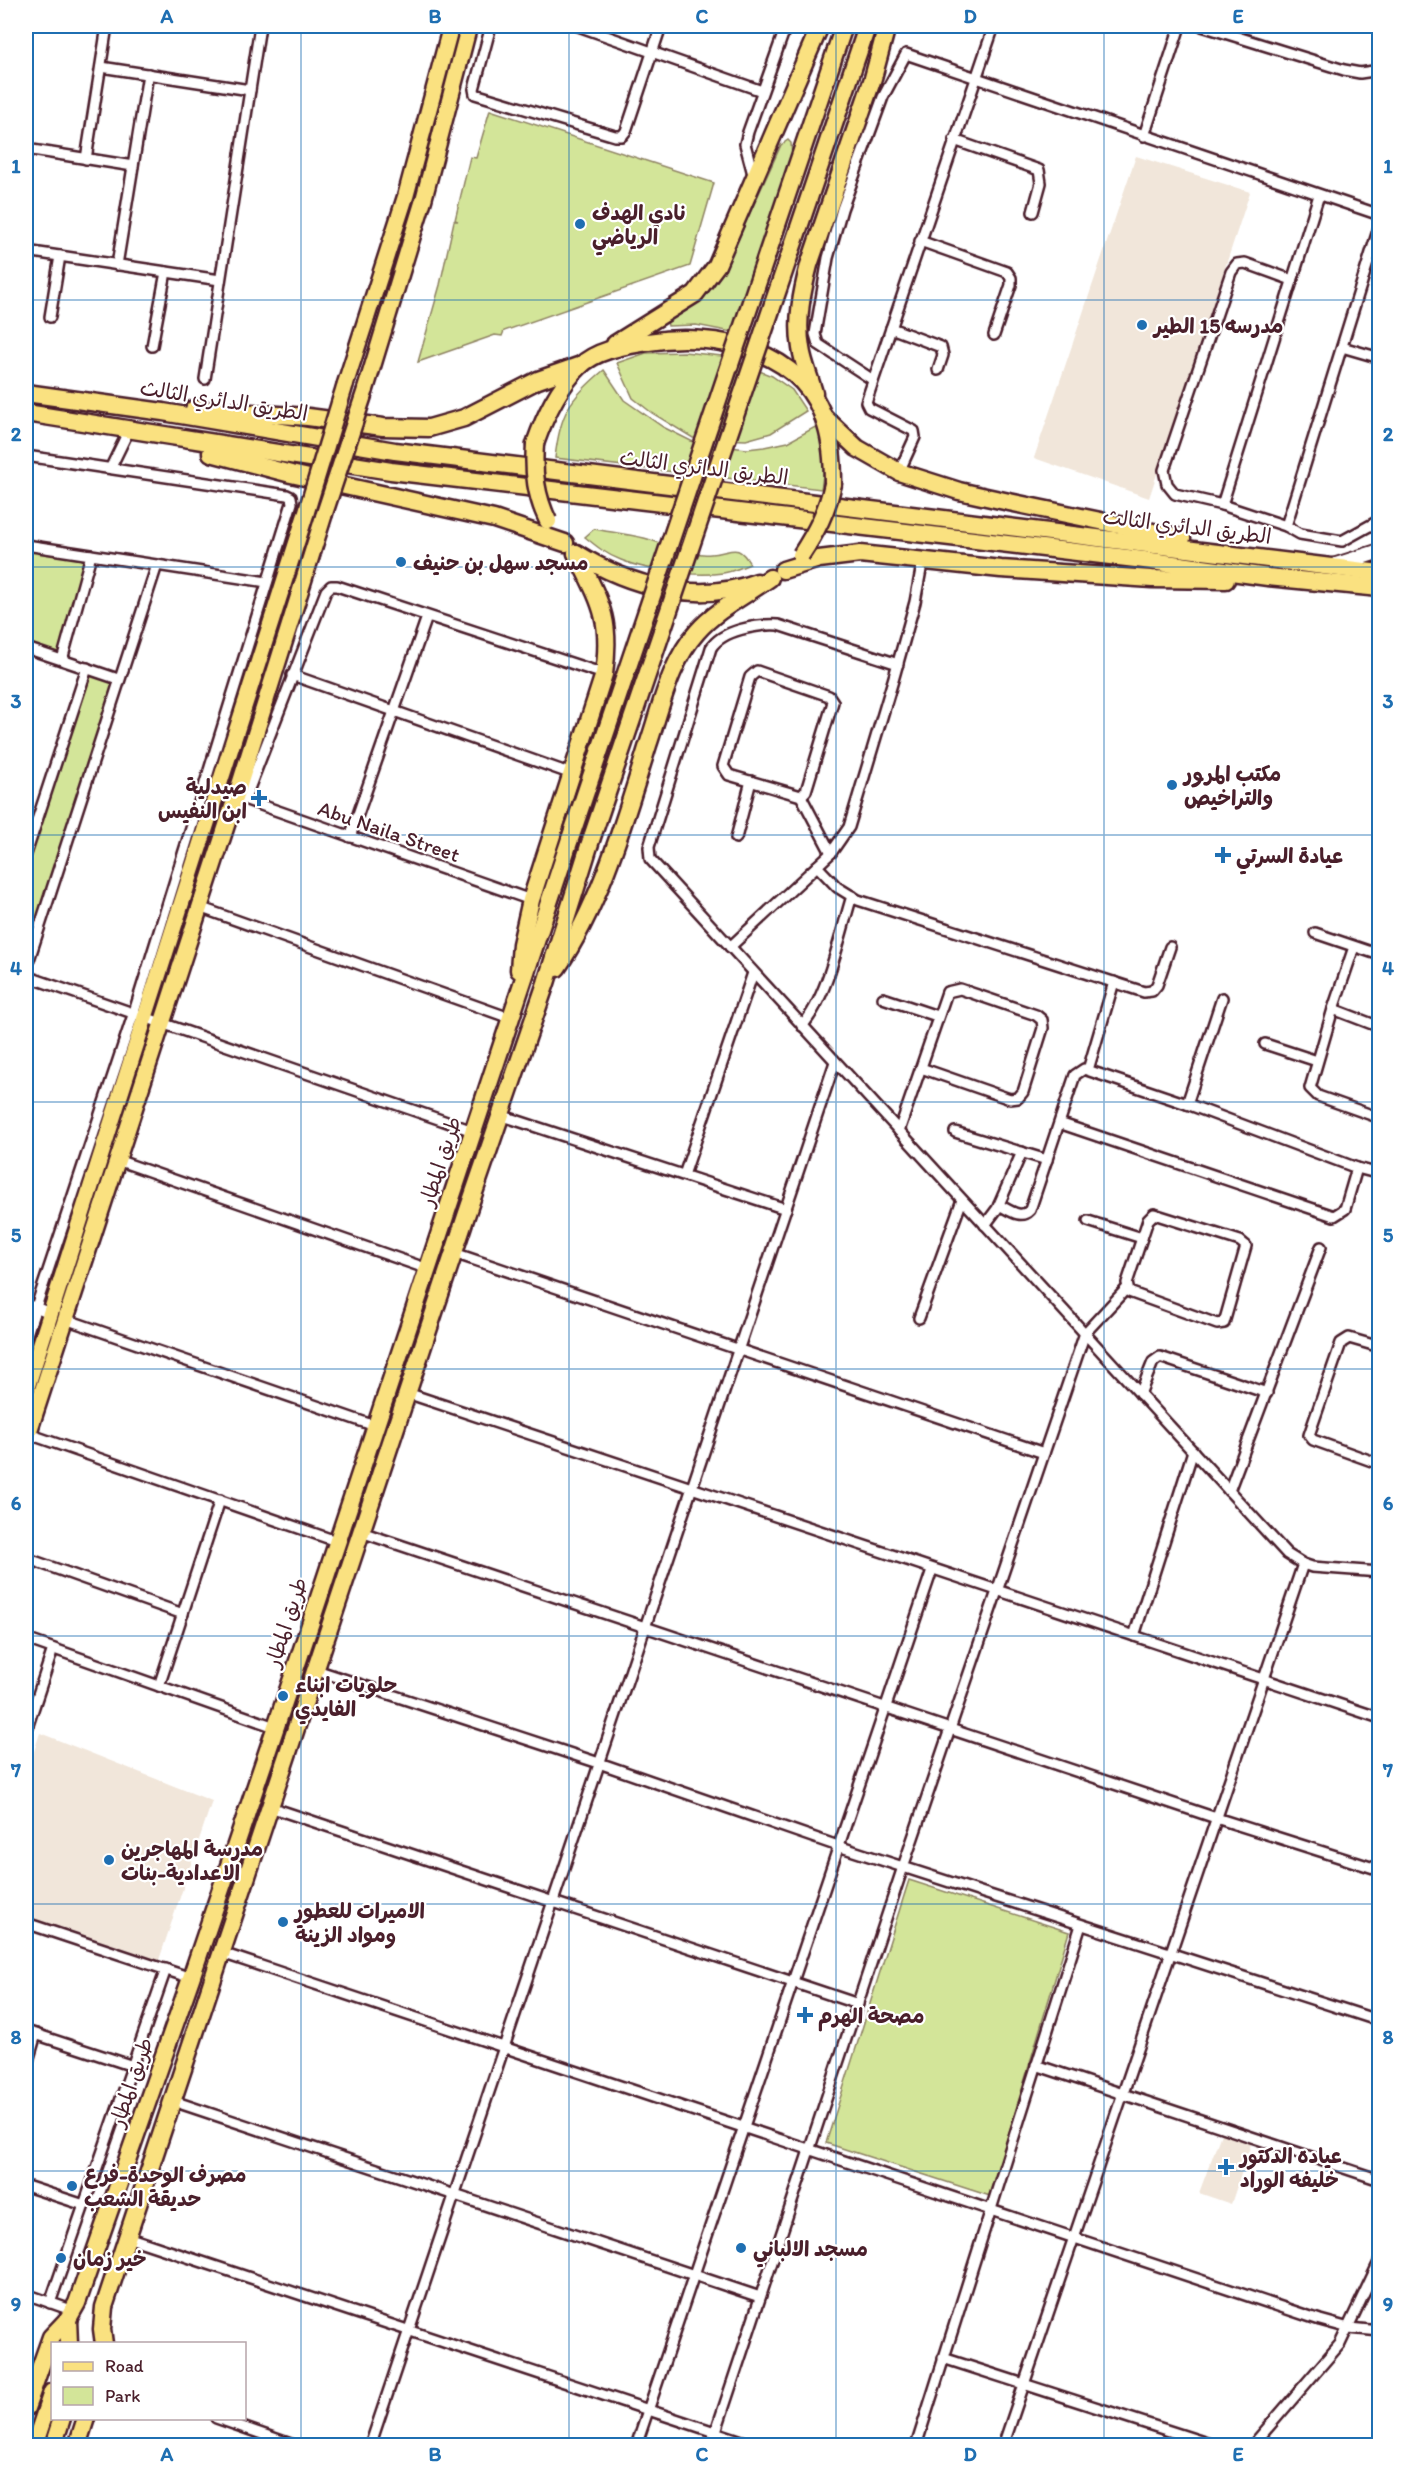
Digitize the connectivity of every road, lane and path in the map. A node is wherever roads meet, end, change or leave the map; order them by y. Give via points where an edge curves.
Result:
1 (106, 26) edge
2 (260, 26) edge
3 (451, 26) edge
4 (469, 26) edge
5 (491, 26) edge
6 (578, 26) edge
7 (661, 26) edge
8 (786, 26) edge
9 (820, 26) edge
10 (844, 26) edge
11 (887, 26) edge
12 (994, 26) edge
13 (1180, 26) edge
14 (1202, 26) edge
15 (867, 28) edge
16 (651, 52) junction
17 (100, 67) junction
18 (1380, 70) edge
19 (148, 74) junction
20 (976, 78) junction
21 (250, 90) junction
22 (762, 91) junction
23 (1144, 136) junction
24 (954, 141) junction
25 (26, 149) edge
26 (86, 159) junction
27 (133, 166) junction
28 (754, 180) junction
29 (1319, 195) junction
30 (1033, 212) dead end
31 (1380, 215) edge
32 (1380, 224) edge
33 (920, 241) junction
34 (26, 250) edge
35 (60, 256) junction
36 (117, 265) junction
37 (166, 272) junction
38 (220, 280) junction
39 (1292, 280) junction
40 (50, 316) dead end
41 (891, 328) junction
42 (994, 335) dead end
43 (152, 346) dead end
44 (1342, 347) junction
45 (602, 352) junction
46 (1380, 358) edge
47 (581, 365) junction
48 (938, 370) dead end
49 (206, 379) dead end
50 (873, 380) junction
51 (26, 393) edge
52 (820, 409) junction
53 (164, 412) junction
54 (26, 413) edge
55 (129, 430) junction
56 (183, 439) junction
57 (26, 456) edge
58 (111, 467) junction
59 (899, 472) junction
60 (1222, 505) junction
61 (1380, 520) edge
62 (1286, 526) junction
63 (26, 545) edge
64 (571, 548) junction
65 (1380, 551) edge
66 (91, 555) junction
67 (1252, 556) junction
68 (923, 559) junction
69 (158, 565) junction
70 (1331, 567) junction
71 (1380, 573) edge
72 (777, 574) junction
73 (1268, 577) junction
74 (267, 582) junction
75 (1380, 588) edge
76 (427, 617) junction
77 (26, 648) edge
78 (62, 660) junction
79 (898, 664) junction
80 (87, 668) junction
81 (604, 674) junction
82 (292, 675) junction
83 (118, 679) junction
84 (393, 712) junction
85 (572, 774) junction
86 (751, 782) junction
87 (801, 796) junction
88 (241, 797) junction
89 (350, 837) junction
90 (736, 838) dead end
91 (831, 853) junction
92 (26, 854) edge
93 (817, 866) junction
94 (852, 896) junction
95 (531, 900) junction
96 (199, 907) junction
97 (1315, 933) dead end
98 (730, 947) junction
99 (1170, 947) dead end
100 (1354, 947) junction
101 (1380, 955) edge
102 (26, 969) edge
103 (753, 973) junction
104 (26, 976) edge
105 (1114, 982) junction
106 (546, 983) junction
107 (517, 998) junction
108 (883, 998) dead end
109 (1222, 998) dead end
110 (1333, 1009) junction
111 (140, 1014) junction
112 (937, 1016) junction
113 (510, 1018) junction
114 (162, 1022) junction
115 (802, 1026) junction
116 (1380, 1027) edge
117 (1265, 1044) dead end
118 (1317, 1061) junction
119 (835, 1062) junction
120 (921, 1068) junction
121 (1088, 1070) junction
122 (1187, 1104) junction
123 (500, 1115) junction
124 (1380, 1118) edge
125 (1059, 1123) junction
126 (473, 1131) junction
127 (899, 1131) junction
128 (955, 1131) dead end
129 (1022, 1152) junction
130 (117, 1160) junction
131 (1047, 1160) junction
132 (1357, 1168) junction
133 (1380, 1174) edge
134 (684, 1175) junction
135 (962, 1200) junction
136 (999, 1205) junction
137 (786, 1209) junction
138 (1088, 1221) dead end
139 (985, 1225) junction
140 (1142, 1238) junction
141 (1321, 1247) dead end
142 (454, 1252) junction
143 (428, 1269) junction
144 (1127, 1288) junction
145 (30, 1306) edge
146 (51, 1313) junction
147 (919, 1318) dead end
148 (65, 1319) junction
149 (1084, 1333) junction
150 (26, 1337) edge
151 (1380, 1347) edge
152 (738, 1349) junction
153 (26, 1390) edge
154 (407, 1393) junction
155 (1268, 1393) junction
156 (1140, 1394) junction
157 (375, 1426) junction
158 (26, 1436) edge
159 (1193, 1451) junction
160 (1044, 1453) junction
161 (1380, 1464) edge
162 (692, 1489) junction
163 (1229, 1491) junction
164 (219, 1500) junction
165 (361, 1532) junction
166 (336, 1541) junction
167 (26, 1558) edge
168 (1303, 1564) junction
169 (932, 1570) junction
170 (1380, 1572) edge
171 (996, 1591) junction
172 (183, 1614) junction
173 (646, 1626) junction
174 (1134, 1636) junction
175 (26, 1639) edge
176 (53, 1649) junction
177 (315, 1670) junction
178 (1264, 1678) junction
179 (159, 1686) junction
180 (886, 1707) junction
181 (1380, 1718) edge
182 (275, 1727) junction
183 (950, 1728) junction
184 (26, 1731) edge
185 (599, 1763) junction
186 (270, 1807) junction
187 (1216, 1818) junction
188 (838, 1846) junction
189 (903, 1867) junction
190 (1380, 1870) edge
191 (553, 1902) junction
192 (26, 1923) edge
193 (1081, 1925) junction
194 (222, 1953) junction
195 (1171, 1954) junction
196 (166, 1969) junction
197 (191, 1978) junction
198 (793, 1982) junction
199 (858, 2004) junction
200 (1380, 2021) edge
201 (26, 2031) edge
202 (36, 2034) junction
203 (504, 2047) junction
204 (133, 2066) junction
205 (1036, 2066) junction
206 (26, 2068) edge
207 (1123, 2094) junction
208 (173, 2101) junction
209 (744, 2127) junction
210 (810, 2150) junction
211 (1380, 2180) edge
212 (26, 2186) edge
213 (454, 2195) junction
214 (84, 2205) junction
215 (990, 2210) junction
216 (127, 2237) junction
217 (1074, 2238) junction
218 (1380, 2260) edge
219 (694, 2275) junction
220 (26, 2295) edge
221 (760, 2297) junction
222 (50, 2303) junction
223 (71, 2315) junction
224 (1349, 2328) junction
225 (409, 2330) junction
226 (1380, 2331) edge
227 (103, 2336) edge
228 (69, 2342) edge
229 (943, 2358) junction
230 (1024, 2384) junction
231 (51, 2395) edge
232 (26, 2408) edge
233 (648, 2409) junction
234 (61, 2420) edge
235 (85, 2420) edge
236 (222, 2420) edge
237 (715, 2432) junction
238 (34, 2445) edge
239 (52, 2445) edge
240 (77, 2445) edge
241 (297, 2445) edge
242 (370, 2445) edge
243 (636, 2445) edge
244 (711, 2445) edge
245 (757, 2445) edge
246 (916, 2445) edge
247 (1004, 2445) edge
248 (1216, 2445) edge
249 (1252, 2445) edge

1 - 17 street
2 - 21 street
3 - 111 main road, bridge via 406,195 306,513
4 - 88 main road, bridge via 424,198 324,515
5 - 16 street via 475,94 615,136 626,131
6 - 16 street
7 - 16 street
8 - 22 street
9 - 28 highway
10 - 107 highway, طريق المطار, bridge
11 - 52 highway via 801,297 801,349
12 - 20 street
13 - 23 street
14 - 18 street via 1344,70
15 - 106 highway, طريق المطار, bridge
16 - 22 street
17 - 19 street
17 - 26 street
19 - 21 street
19 - 27 street
20 - 23 street
20 - 24 street
20 - 50 street via 913,55 903,56 883,97 842,209 828,258 815,340
21 - 38 street
22 - 28 street via 745,144
23 - 29 street
24 - 30 street via 1039,170 1041,183
24 - 33 street
25 - 26 street
26 - 27 street
27 - 36 street
28 - 45 highway via 717,265 705,283 681,304
29 - 31 street
29 - 39 street
32 - 44 street
33 - 41 street
33 - 42 street via 1007,272 1011,285
34 - 35 street
35 - 36 street
35 - 40 street
36 - 37 street
37 - 38 street
37 - 43 street
38 - 49 street
39 - 60 street
39 - 60 street via 1245,263 1237,264 1231,272 1164,470 1167,484 1175,494
41 - 48 street via 941,347 943,355
41 - 50 street
44 - 46 street
44 - 62 street
45 - 47 highway
45 - 52 highway via 680,339 729,343 777,362 806,386
47 - 53 highway via 538,380 464,418 429,428 383,427 206,408
47 - 64 highway, bridge via 557,395 535,444 534,481 539,503 548,521
50 - 59 street via 866,405 912,428 915,434
51 - 53 highway, الطريق الدائري الثالث
52 - 59 highway via 857,448
52 - 72 highway, bridge via 830,440 833,484 821,523 801,555
53 - 67 highway, الطريق الدائري الثالث via 395,452
54 - 55 highway, الطريق الدائري الثالث
55 - 56 highway, الطريق الدائري الثالث
55 - 58 street
56 - 64 highway via 210,453 494,519
56 - 73 highway, الطريق الدائري الثالث via 391,471
57 - 58 street
58 - 74 street via 291,497
59 - 67 highway via 959,490
60 - 62 street
61 - 62 street via 1342,540 1300,534
63 - 66 street
64 - 72 highway via 612,573 670,590 729,590
64 - 81 highway via 604,613 608,645
65 - 70 main road
66 - 69 street
66 - 78 street
67 - 70 highway, الطريق الدائري الثالث
68 - 72 highway via 843,555
68 - 73 highway via 1001,569 1152,579
68 - 79 street
69 - 74 street
69 - 83 street
70 - 71 highway, الطريق الدائري الثالث
72 - 106 highway via 703,627 682,654 588,912
73 - 75 highway, الطريق الدائري الثالث
74 - 111 street
76 - 81 street
76 - 82 street via 331,586
76 - 84 street
77 - 78 street
78 - 80 street
79 - 91 street via 854,817
79 - 98 street via 778,626 763,626 715,641 649,853 654,864
80 - 83 street
80 - 92 street
81 - 85 highway
82 - 84 street
82 - 88 street
83 - 102 street
84 - 85 street
84 - 89 street
85 - 95 highway
86 - 87 street
86 - 87 street via 729,775 723,761 750,677 757,671 829,696 833,702 806,791
86 - 90 street
87 - 91 street
88 - 89 street, Abu Naila Street
88 - 96 main road
89 - 95 street, Abu Naila Street
91 - 93 street
93 - 94 street via 829,881
93 - 98 street
94 - 105 street
94 - 115 street via 821,995
95 - 107 highway via 521,944
96 - 113 street
96 - 114 main road
97 - 100 street
98 - 103 street
99 - 105 street via 1152,991
100 - 101 street
100 - 110 street
103 - 115 street
103 - 134 street
104 - 111 street
105 - 121 street
106 - 123 highway, طريق المطار
107 - 113 highway, طريق المطار
108 - 112 street
109 - 122 street
110 - 116 street
110 - 118 street
111 - 114 street
111 - 145 street
111 - 146 main road
112 - 120 street
112 - 120 street via 947,992 960,989 1036,1015 1044,1024 1018,1098 1010,1099
113 - 126 highway, طريق المطار
114 - 126 street
114 - 130 main road
115 - 119 street
117 - 118 street
118 - 124 street via 1310,1088 1313,1093
119 - 127 street
119 - 137 street
120 - 127 street
121 - 122 street
121 - 125 street via 1075,1075
122 - 132 street
123 - 134 street
123 - 142 highway, طريق المطار
125 - 131 street
125 - 132 street via 1334,1216 1345,1209
126 - 143 highway, طريق المطار
127 - 135 street
128 - 129 street
129 - 131 street
129 - 136 street
130 - 143 street
130 - 148 main road
131 - 136 street via 1028,1213 1020,1215
132 - 133 street
134 - 137 street
135 - 139 street
135 - 147 street
136 - 139 street
137 - 152 street
138 - 140 street
139 - 149 street
140 - 144 street
140 - 144 street via 1150,1216 1158,1214 1240,1241 1246,1251 1226,1319 1221,1324 1132,1295
141 - 155 street
142 - 152 street
142 - 154 highway, طريق المطار
143 - 157 highway, طريق المطار
144 - 149 street
145 - 146 street
145 - 150 street
146 - 153 main road
148 - 157 street
148 - 158 main road
149 - 156 street
149 - 160 street
151 - 161 street via 1344,1339 1309,1435 1313,1440
152 - 160 street
152 - 162 street
154 - 162 street
154 - 165 highway, طريق المطار
155 - 156 street via 1160,1357 1153,1362
155 - 163 street
156 - 159 street
157 - 166 highway, طريق المطار
158 - 164 street
159 - 163 street
159 - 174 street
160 - 171 street
162 - 169 street
162 - 173 street
163 - 168 street via 1287,1554
164 - 166 street
164 - 172 street
165 - 173 street
165 - 177 highway, طريق المطار
166 - 182 highway, طريق المطار
167 - 172 street
168 - 170 street
168 - 178 street
169 - 171 street
169 - 180 street
171 - 174 street
171 - 183 street
172 - 179 street
173 - 180 street
173 - 185 street
174 - 178 street
175 - 176 street
176 - 179 street
176 - 184 street
177 - 185 street
177 - 186 highway, طريق المطار
178 - 181 street
178 - 187 street
179 - 182 street
180 - 183 street
180 - 188 street
182 - 197 highway, طريق المطار
183 - 187 street
183 - 189 street
185 - 188 street
185 - 191 street
186 - 191 street
186 - 194 highway, طريق المطار
187 - 190 street
187 - 195 street
188 - 189 street
188 - 198 street
189 - 193 street
189 - 199 street
191 - 198 street
191 - 203 street
192 - 196 street
193 - 195 street
193 - 205 street
194 - 203 street
194 - 208 highway, طريق المطار
195 - 200 street
195 - 207 street
196 - 197 street
196 - 204 street
197 - 223 highway, طريق المطار
198 - 199 street
198 - 209 street
199 - 210 street
201 - 202 street
202 - 204 street
202 - 206 street
203 - 209 street
203 - 213 street
204 - 214 street
205 - 207 street
205 - 215 street
207 - 211 street
207 - 217 street
208 - 213 street
208 - 216 highway, طريق المطار
209 - 210 street
209 - 219 street
210 - 215 street
210 - 221 street
212 - 214 street
213 - 219 street
213 - 225 street
214 - 222 street
215 - 217 street
215 - 229 street
216 - 225 street
216 - 227 highway, طريق المطار via 104,2307
217 - 224 street
217 - 230 street
218 - 224 street
219 - 221 street
219 - 233 street
220 - 222 street
221 - 237 street
222 - 223 street
223 - 228 highway
223 - 232 highway, طريق المطار via 51,2337
224 - 226 street
224 - 249 street via 1332,2355
225 - 233 street
225 - 242 street
229 - 230 street
229 - 246 street
230 - 247 street
230 - 248 street
231 - 238 highway
233 - 237 street
233 - 243 street
234 - 239 highway
235 - 240 highway
236 - 241 street
237 - 244 street
237 - 245 street

